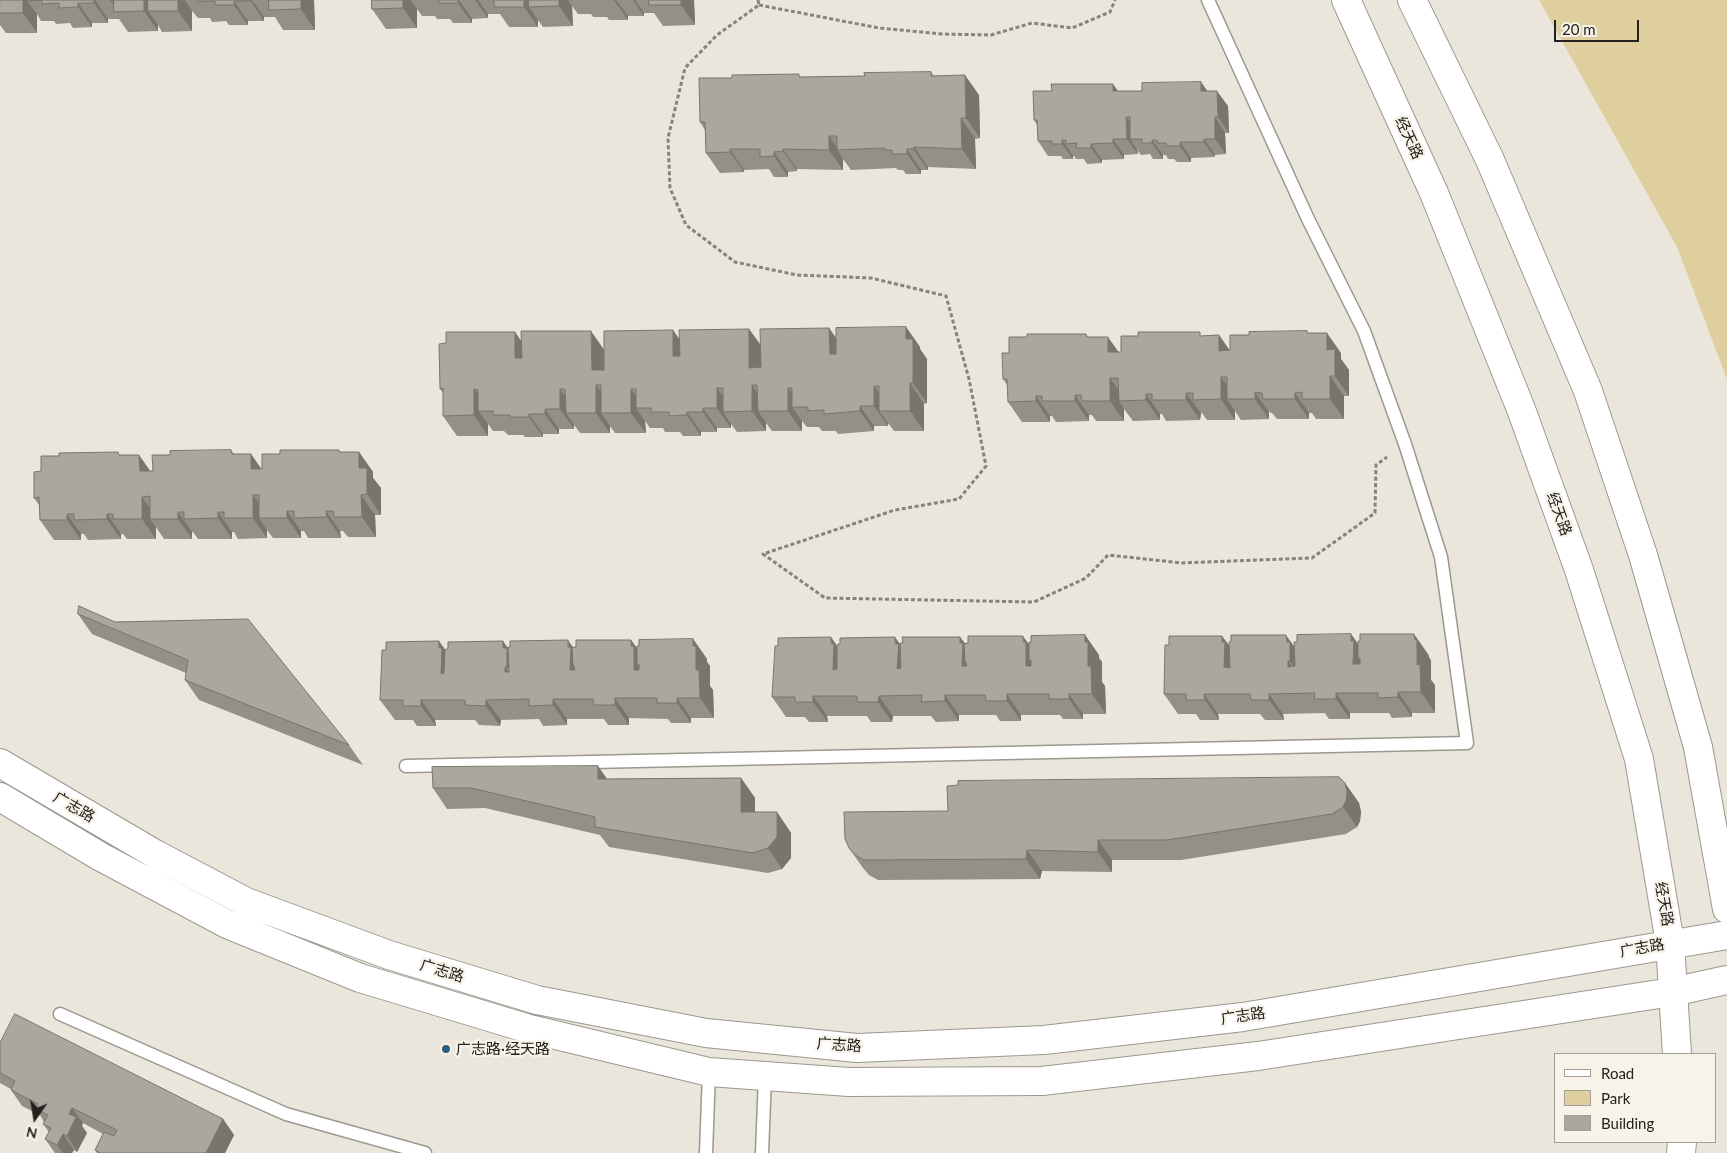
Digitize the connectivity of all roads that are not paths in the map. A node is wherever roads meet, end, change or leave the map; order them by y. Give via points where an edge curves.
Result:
1 (1208, 0) edge
2 (1346, 0) edge
3 (1412, 0) edge
4 (0, 763) edge
5 (406, 766) dead end
6 (0, 797) edge
7 (1727, 909) edge
8 (1727, 935) edge
9 (1670, 943) junction
10 (1727, 980) edge
11 (1672, 992) junction
12 (60, 1014) dead end
13 (1676, 1053) edge
14 (709, 1072) junction
15 (765, 1076) junction
16 (425, 1153) edge
17 (706, 1153) edge
18 (762, 1153) edge

1 - 5 lane via 1308,219 1364,331 1405,444 1441,557 1467,743
2 - 9 street, 经天路 via 1434,192 1521,409 1579,570 1639,759
3 - 7 street via 1490,160 1588,391 1643,555 1698,747
4 - 9 street, 广志路 via 155,854 246,902 389,955 537,1000 706,1033 857,1048 1044,1040 1243,1017
6 - 14 street, 广志路 via 101,857 227,924 360,978 526,1028
8 - 9 street, 广志路
9 - 11 street, 经天路
10 - 11 street, 广志路
11 - 13 street, 经天路
11 - 15 street, 广志路 via 1258,1056 1042,1082 849,1082
12 - 16 lane via 286,1114
14 - 15 street, 广志路
14 - 17 lane
15 - 18 lane

